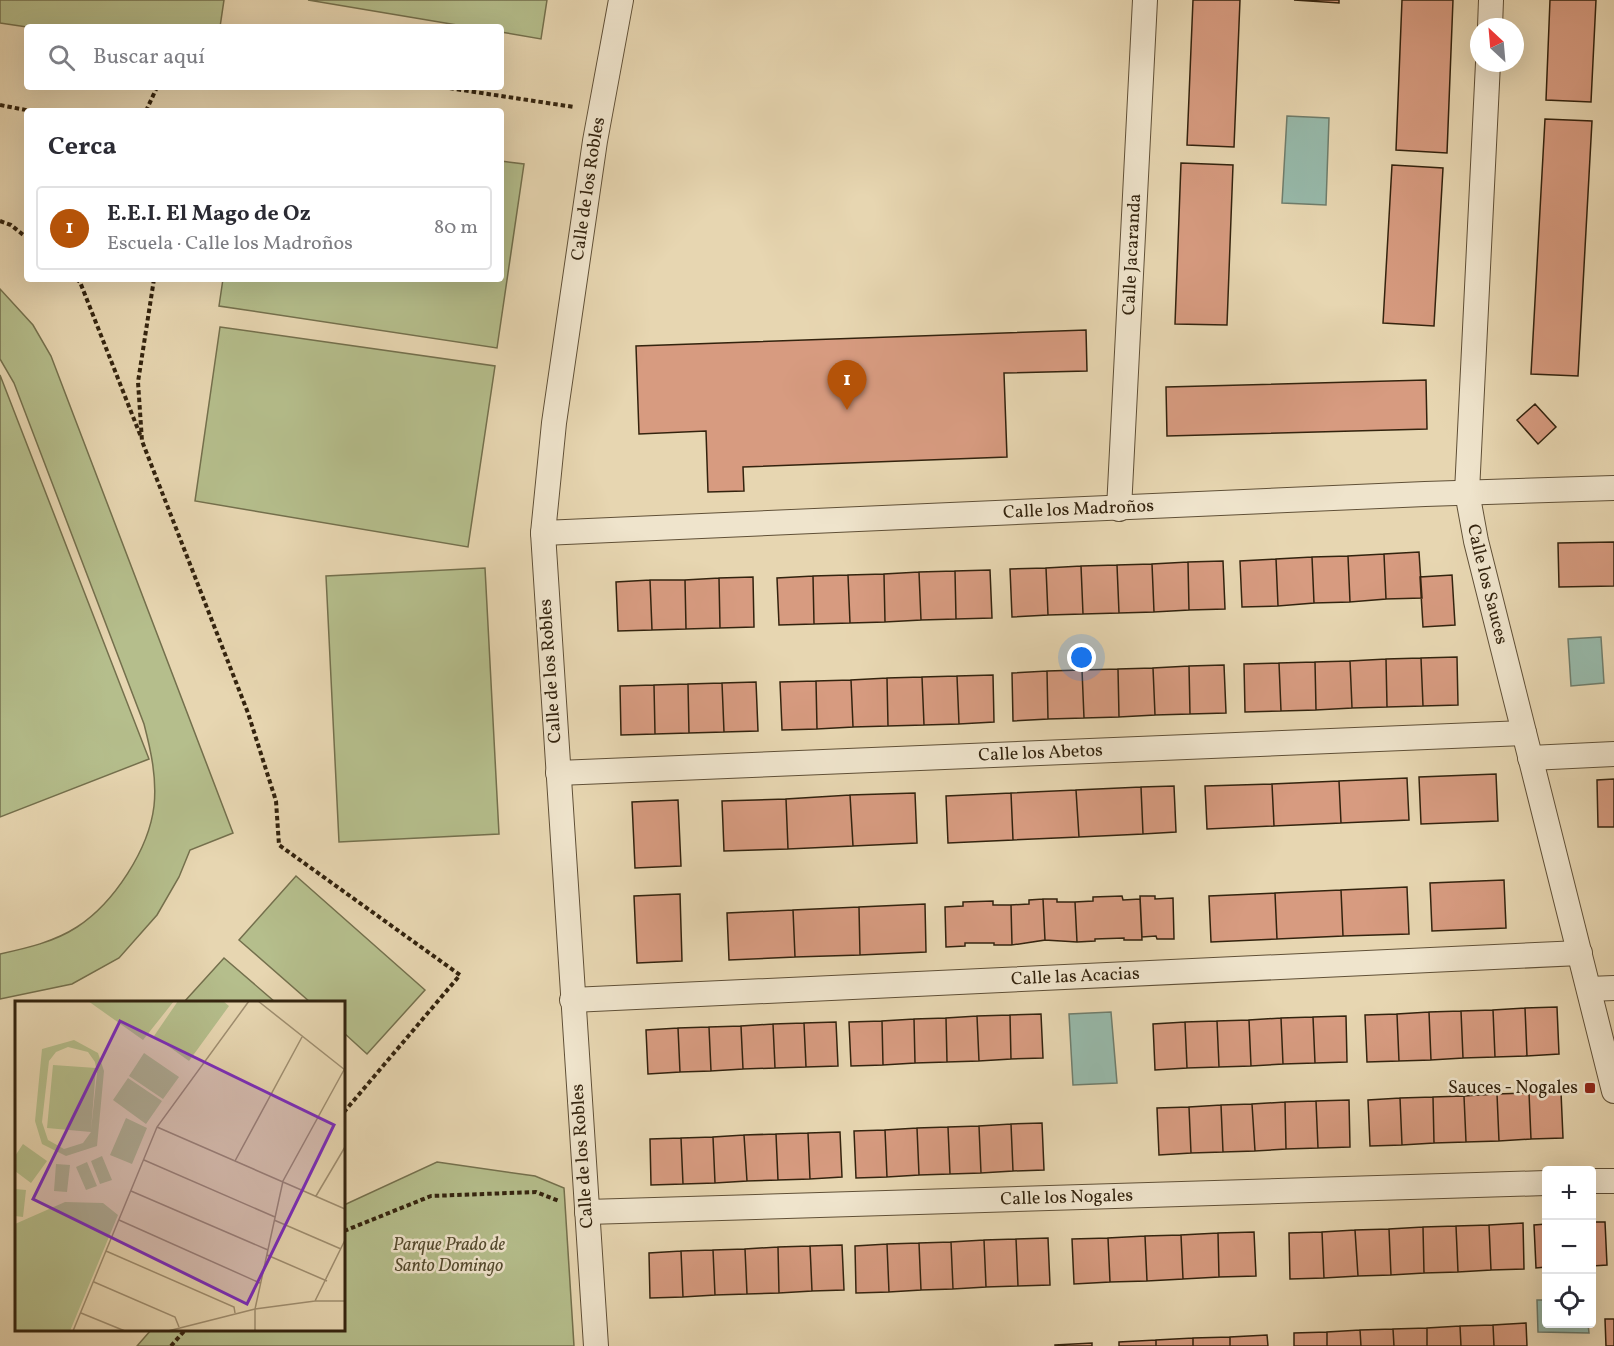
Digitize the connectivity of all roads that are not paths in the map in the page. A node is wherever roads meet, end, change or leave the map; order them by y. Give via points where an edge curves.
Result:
1 (621, 0) edge
2 (1145, 0) edge
3 (1491, 0) edge
4 (1490, 18) edge
5 (1488, 72) edge
6 (1614, 488) edge
7 (1467, 492) junction
8 (1119, 508) junction
9 (543, 532) junction
10 (1524, 733) junction
11 (1614, 754) edge
12 (1530, 758) junction
13 (558, 773) junction
14 (1580, 953) junction
15 (1614, 988) edge
16 (1589, 989) junction
17 (573, 999) junction
18 (1614, 1092) edge
19 (1596, 1181) edge
20 (1614, 1181) edge
21 (1542, 1183) edge
22 (587, 1212) junction
23 (596, 1346) edge

1 - 9 street, Calle de los Robles via 593,153 554,423
2 - 8 street, Calle Jacaranda
3 - 4 street
5 - 7 street, Calle los Sauces
6 - 7 street, Calle los Madroños
7 - 8 street, Calle los Madroños
7 - 10 street, Calle los Sauces
8 - 9 street, Calle los Madroños
9 - 13 street, Calle de los Robles
10 - 12 street, Calle los Sauces
10 - 13 street, Calle los Abetos
11 - 12 street
12 - 14 street, Calle los Sauces
13 - 17 street, Calle de los Robles
14 - 16 street, Calle los Sauces
14 - 17 street, Calle las Acacias
15 - 16 street
16 - 18 street, Calle los Sauces
17 - 22 street, Calle de los Robles
19 - 20 street
21 - 22 street, Calle los Nogales
22 - 23 street, Calle de los Robles

